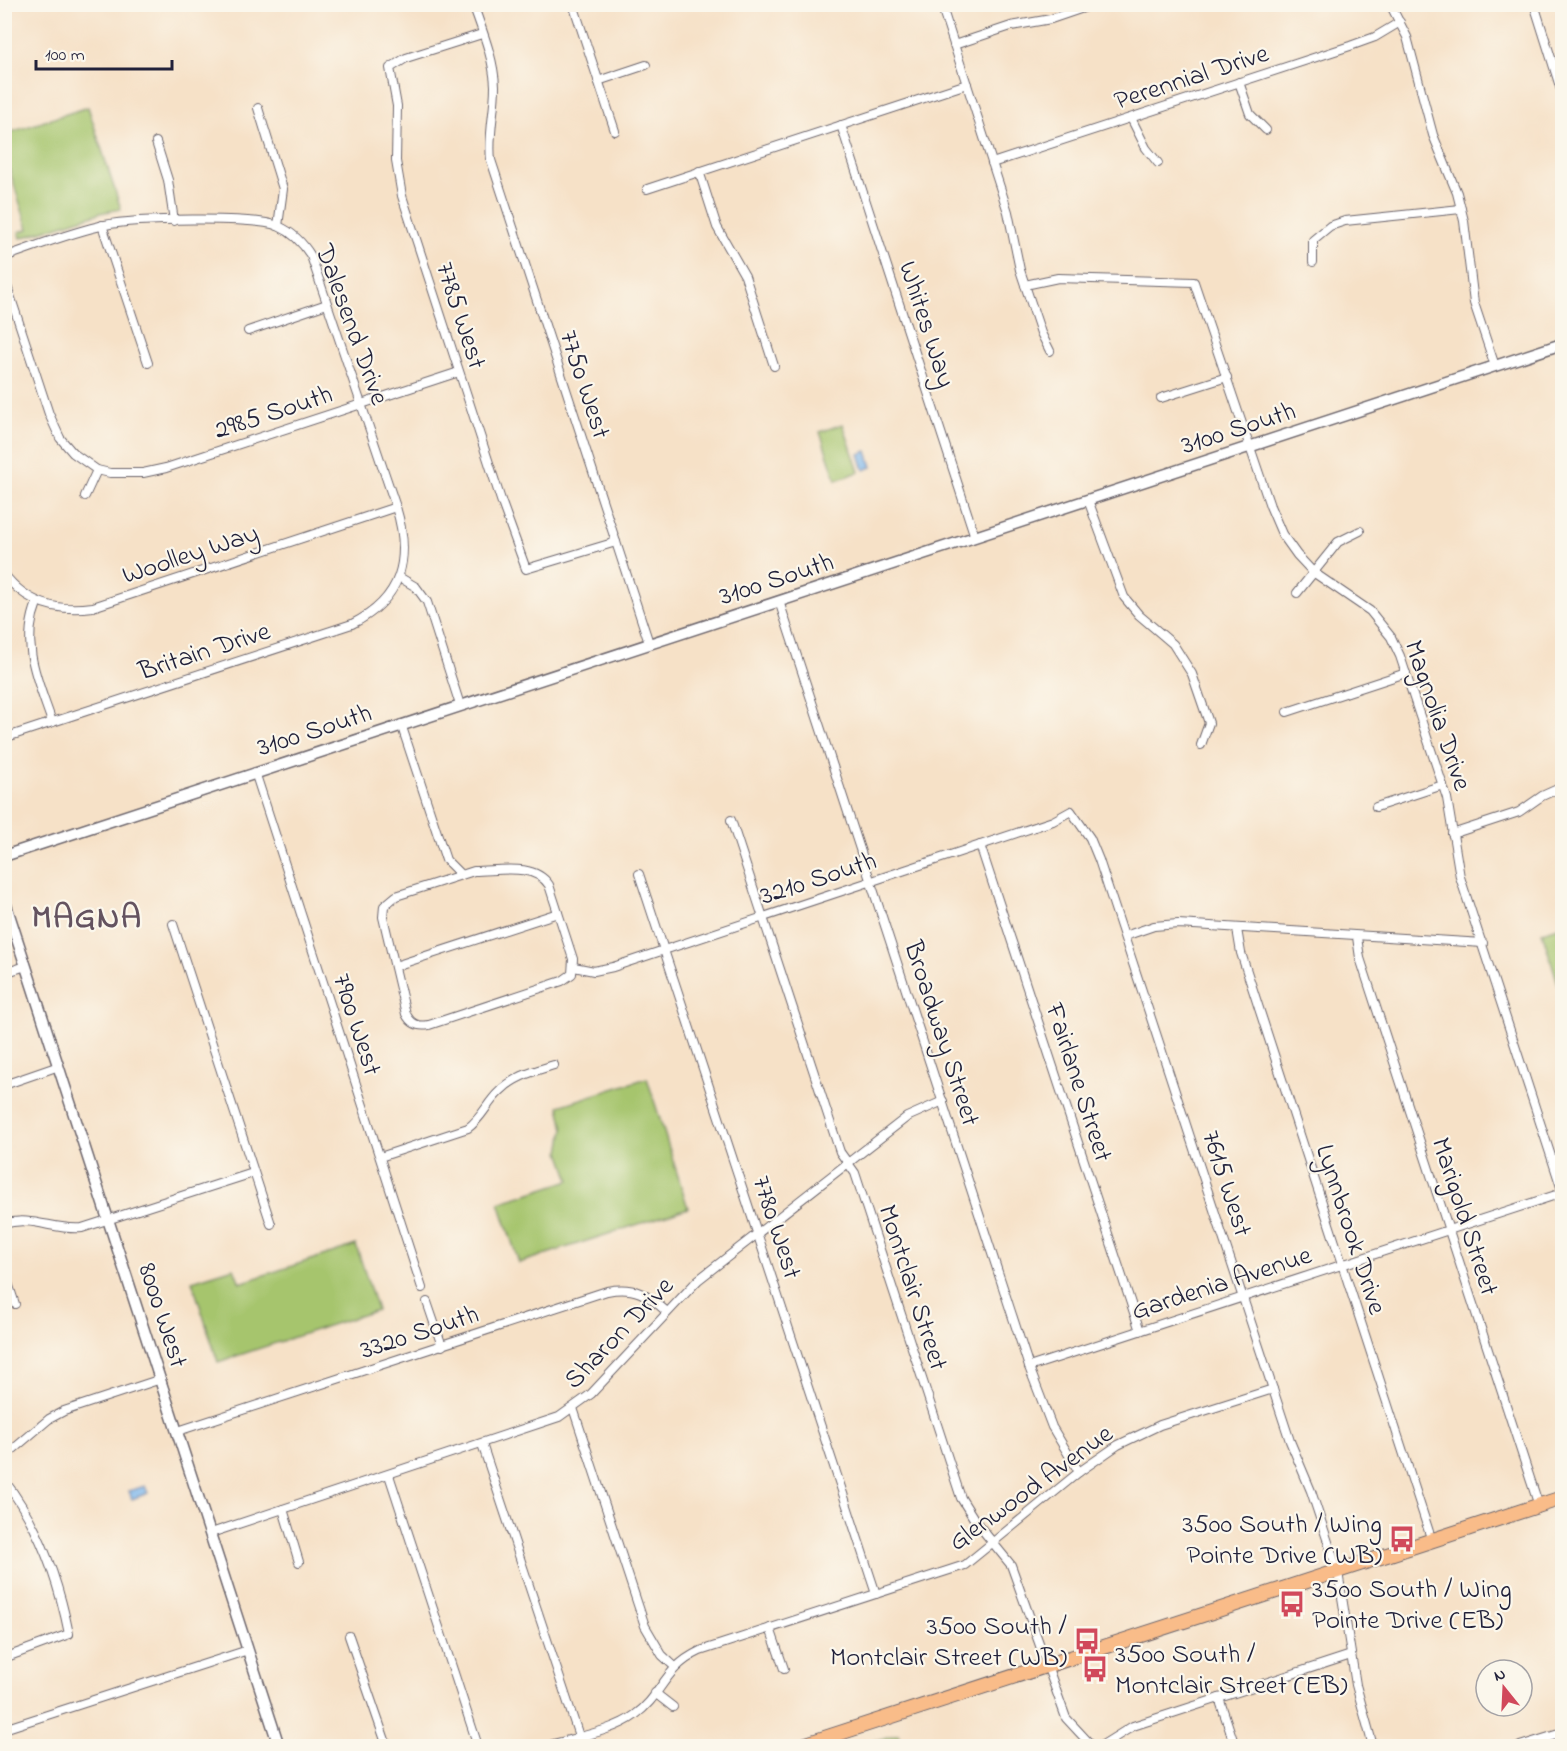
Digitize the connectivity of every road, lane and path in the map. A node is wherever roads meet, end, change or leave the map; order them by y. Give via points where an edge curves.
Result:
1 (473, 4) edge
2 (573, 4) edge
3 (941, 4) edge
4 (1095, 4) edge
5 (1390, 4) edge
6 (1534, 4) edge
7 (1400, 22) junction
8 (482, 34) junction
9 (954, 45) junction
10 (646, 65) dead end
11 (598, 81) junction
12 (1239, 82) junction
13 (967, 84) junction
14 (1563, 93) edge
15 (258, 108) dead end
16 (1131, 118) junction
17 (840, 125) junction
18 (1266, 130) dead end
19 (615, 131) dead end
20 (156, 142) dead end
21 (992, 163) junction
22 (1158, 163) dead end
23 (699, 171) junction
24 (647, 189) dead end
25 (1461, 209) junction
26 (174, 221) junction
27 (102, 225) junction
28 (278, 226) junction
29 (4, 257) edge
30 (1313, 262) dead end
31 (4, 277) edge
32 (1025, 285) junction
33 (327, 304) junction
34 (248, 330) dead end
35 (1563, 344) edge
36 (1050, 351) dead end
37 (148, 363) dead end
38 (774, 366) dead end
39 (1495, 366) junction
40 (459, 372) junction
41 (1227, 377) junction
42 (1161, 398) dead end
43 (360, 404) junction
44 (1250, 446) junction
45 (97, 470) junction
46 (85, 496) dead end
47 (1088, 500) junction
48 (396, 507) junction
49 (1360, 531) dead end
50 (975, 537) junction
51 (616, 542) junction
52 (1313, 572) junction
53 (4, 574) edge
54 (399, 577) junction
55 (1298, 593) dead end
56 (779, 601) junction
57 (37, 603) junction
58 (649, 643) junction
59 (1406, 673) junction
60 (460, 705) junction
61 (1287, 712) dead end
62 (52, 722) junction
63 (401, 724) junction
64 (4, 738) edge
65 (1201, 745) dead end
66 (255, 772) junction
67 (1443, 785) junction
68 (1560, 788) edge
69 (1563, 803) edge
70 (1376, 807) dead end
71 (1071, 811) joint
72 (730, 820) dead end
73 (1452, 834) junction
74 (980, 845) junction
75 (4, 856) edge
76 (446, 860) junction
77 (639, 874) dead end
78 (461, 875) junction
79 (440, 882) junction
80 (871, 882) junction
81 (4, 899) edge
82 (558, 913) junction
83 (763, 917) junction
84 (173, 924) dead end
85 (1237, 929) junction
86 (1125, 936) junction
87 (1357, 937) junction
88 (1483, 943) junction
89 (664, 950) junction
90 (26, 966) junction
91 (395, 966) junction
92 (573, 970) junction
93 (4, 973) edge
94 (554, 1065) dead end
95 (59, 1066) junction
96 (4, 1084) edge
97 (943, 1101) junction
98 (381, 1158) junction
99 (848, 1163) junction
100 (253, 1173) junction
101 (1563, 1191) edge
102 (109, 1219) junction
103 (4, 1224) edge
104 (271, 1224) dead end
105 (1449, 1230) junction
106 (758, 1232) junction
107 (1341, 1265) junction
108 (4, 1271) edge
109 (422, 1288) dead end
110 (1243, 1297) junction
111 (427, 1302) dead end
112 (15, 1304) dead end
113 (667, 1311) junction
114 (1140, 1331) junction
115 (442, 1346) junction
116 (1029, 1367) junction
117 (161, 1379) junction
118 (1273, 1389) junction
119 (573, 1408) junction
120 (178, 1431) junction
121 (482, 1444) junction
122 (4, 1457) edge
123 (1079, 1472) junction
124 (389, 1475) junction
125 (4, 1480) edge
126 (1563, 1498) edge
127 (1539, 1506) junction
128 (282, 1509) junction
129 (211, 1533) junction
130 (1432, 1541) junction
131 (995, 1543) junction
132 (299, 1562) dead end
133 (1338, 1572) junction
134 (876, 1594) junction
135 (770, 1628) junction
136 (350, 1636) dead end
137 (248, 1650) junction
138 (1351, 1655) junction
139 (4, 1658) edge
140 (675, 1667) junction
141 (1047, 1667) junction
142 (784, 1669) dead end
143 (655, 1693) junction
144 (1219, 1698) junction
145 (673, 1707) dead end
146 (4, 1729) edge
147 (1563, 1733) edge
148 (579, 1736) junction
149 (279, 1746) edge
150 (387, 1746) edge
151 (478, 1746) edge
152 (548, 1746) edge
153 (800, 1746) edge
154 (1092, 1746) edge
155 (1101, 1746) edge
156 (1235, 1746) edge
157 (1373, 1746) edge
158 (1520, 1746) edge

1 - 8 street, 7750 West
2 - 11 street
3 - 9 street
4 - 9 street
5 - 7 street
6 - 14 street
7 - 12 street, Perennial Drive via 1375,37
7 - 25 street via 1433,135
8 - 40 street, 7785 West via 406,58 390,68 397,106 396,161 402,196
8 - 51 street, 7750 West via 494,70 491,160
9 - 13 street
10 - 11 street
11 - 19 street
12 - 16 street, Perennial Drive
12 - 18 street via 1250,114
13 - 17 street
13 - 21 street
15 - 28 street via 283,189
16 - 21 street, Perennial Drive
16 - 22 street
17 - 23 street
17 - 50 street, Whites Way
20 - 26 street via 168,180
21 - 32 street
23 - 24 street
23 - 38 street via 717,227 745,276
25 - 30 street via 1345,221 1330,226 1313,240
25 - 39 street via 1474,303
26 - 27 street, Dalesend Drive
26 - 28 street, Dalesend Drive
27 - 29 street, Dalesend Drive
27 - 37 street
28 - 33 street, Dalesend Drive via 305,248
31 - 45 street via 60,438
32 - 36 street
32 - 41 street, Magnolia Drive via 1058,278 1194,282
33 - 34 street
33 - 43 street, Dalesend Drive
35 - 39 street, 3100 South
39 - 44 street, 3100 South
40 - 43 street, 2985 South
40 - 51 street, 7785 West via 526,569
41 - 42 street
41 - 44 street, Magnolia Drive
43 - 45 street, 2985 South via 166,468 126,475
43 - 48 street, Dalesend Drive
44 - 47 street, 3100 South
44 - 52 street, Magnolia Drive via 1282,534
45 - 46 street
47 - 50 street, 3100 South
47 - 65 street via 1124,597 1173,644 1192,674 1209,723
48 - 54 street, Dalesend Drive via 405,543
48 - 57 street, Woolley Way via 93,607 57,608
49 - 52 street via 1338,542
50 - 56 street, 3100 South
51 - 58 street, 7750 West
52 - 55 street
52 - 59 street, Magnolia Drive via 1370,611 1390,637
53 - 57 street, Woolley Way
54 - 60 street via 416,587 427,602
54 - 62 street, Britain Drive via 381,605 352,624
56 - 58 street, 3100 South
56 - 80 street, Broadway Street
57 - 62 street via 31,618 29,649
58 - 60 street, 3100 South
59 - 61 street
59 - 67 street, Magnolia Drive
60 - 63 street, 3100 South
62 - 64 street, Britain Drive
63 - 66 street, 3100 South
63 - 76 street
66 - 75 street, 3100 South
66 - 98 street, 7900 West
67 - 70 street
67 - 73 street, Magnolia Drive
68 - 69 street
68 - 73 street via 1519,812
71 - 74 street, 3210 South via 1053,821
71 - 86 street, 7615 West via 1095,849
72 - 83 street, Montclair Street
73 - 88 street, Magnolia Drive via 1456,862
74 - 80 street, 3210 South
74 - 114 street, Fairlane Street
76 - 78 street
76 - 79 street
77 - 89 street, 7780 West
78 - 79 street
78 - 82 street via 474,871 539,873 549,885
79 - 91 street via 396,896 384,906
80 - 83 street, 3210 South
80 - 97 street, Broadway Street
81 - 90 street, 8000 West
82 - 91 street
82 - 92 street
83 - 89 street, 3210 South
83 - 99 street, Montclair Street via 840,1152
84 - 100 street
85 - 86 street via 1165,924
85 - 87 street
85 - 107 street, Lynnbrook Drive via 1241,953
86 - 110 street, 7615 West
87 - 88 street
87 - 105 street, Marigold Street via 1360,958
88 - 101 street, Magnolia Drive
89 - 92 street, 3210 South via 594,970
89 - 106 street, 7780 West
90 - 93 street
90 - 95 street, 8000 West
91 - 92 street via 406,1014 413,1024 429,1025 562,981
94 - 98 street via 511,1081 468,1128
95 - 96 street
95 - 102 street, 8000 West
97 - 99 street, Sharon Drive via 917,1110
97 - 116 street, Broadway Street
98 - 109 street, 7900 West
99 - 106 street, Sharon Drive
99 - 131 street, Montclair Street via 855,1173 961,1498
100 - 102 street
100 - 104 street
101 - 105 street, Gardenia Avenue
102 - 103 street via 69,1230 33,1221
102 - 117 street, 8000 West
105 - 107 street, Gardenia Avenue
105 - 127 street, Marigold Street
106 - 113 street, Sharon Drive via 698,1280
106 - 134 street, 7780 West
107 - 110 street, Gardenia Avenue
107 - 130 street, Lynnbrook Drive
108 - 112 street
110 - 114 street, Gardenia Avenue
110 - 118 street, 7615 West
111 - 115 street
113 - 115 street, 3320 South via 641,1292 623,1288
113 - 119 street, Sharon Drive via 608,1378
114 - 116 street, Gardenia Avenue
115 - 120 street, 3320 South
116 - 123 street, Broadway Street via 1052,1427
117 - 120 street, 8000 West
117 - 122 street via 64,1411
118 - 123 street, Glenwood Avenue via 1139,1434
118 - 133 street, 7615 West
119 - 121 street, Sharon Drive via 542,1425
119 - 140 street via 645,1626 662,1655
120 - 129 street, 8000 West
121 - 124 street, Sharon Drive
121 - 148 street
123 - 131 street, Glenwood Avenue
124 - 128 street, Sharon Drive
124 - 151 street
125 - 139 street via 38,1532 69,1634
126 - 127 main road
127 - 130 main road
128 - 129 street, Sharon Drive
128 - 132 street
129 - 137 street, 8000 West
130 - 133 main road
131 - 134 street, Glenwood Avenue via 965,1565
131 - 141 street, Montclair Street via 1011,1565
133 - 138 street, 7615 West
133 - 141 main road
134 - 135 street, Glenwood Avenue
135 - 140 street, Glenwood Avenue via 700,1651
135 - 142 street
136 - 150 street
137 - 146 street
137 - 149 street, 8000 West
138 - 144 street
138 - 157 street, 7615 West
140 - 143 street, Glenwood Avenue
141 - 153 main road
141 - 154 street, Montclair Street via 1066,1718
143 - 145 street
143 - 148 street, Glenwood Avenue via 635,1716
144 - 155 street via 1133,1726
144 - 156 street
147 - 158 street
148 - 152 street, Glenwood Avenue

